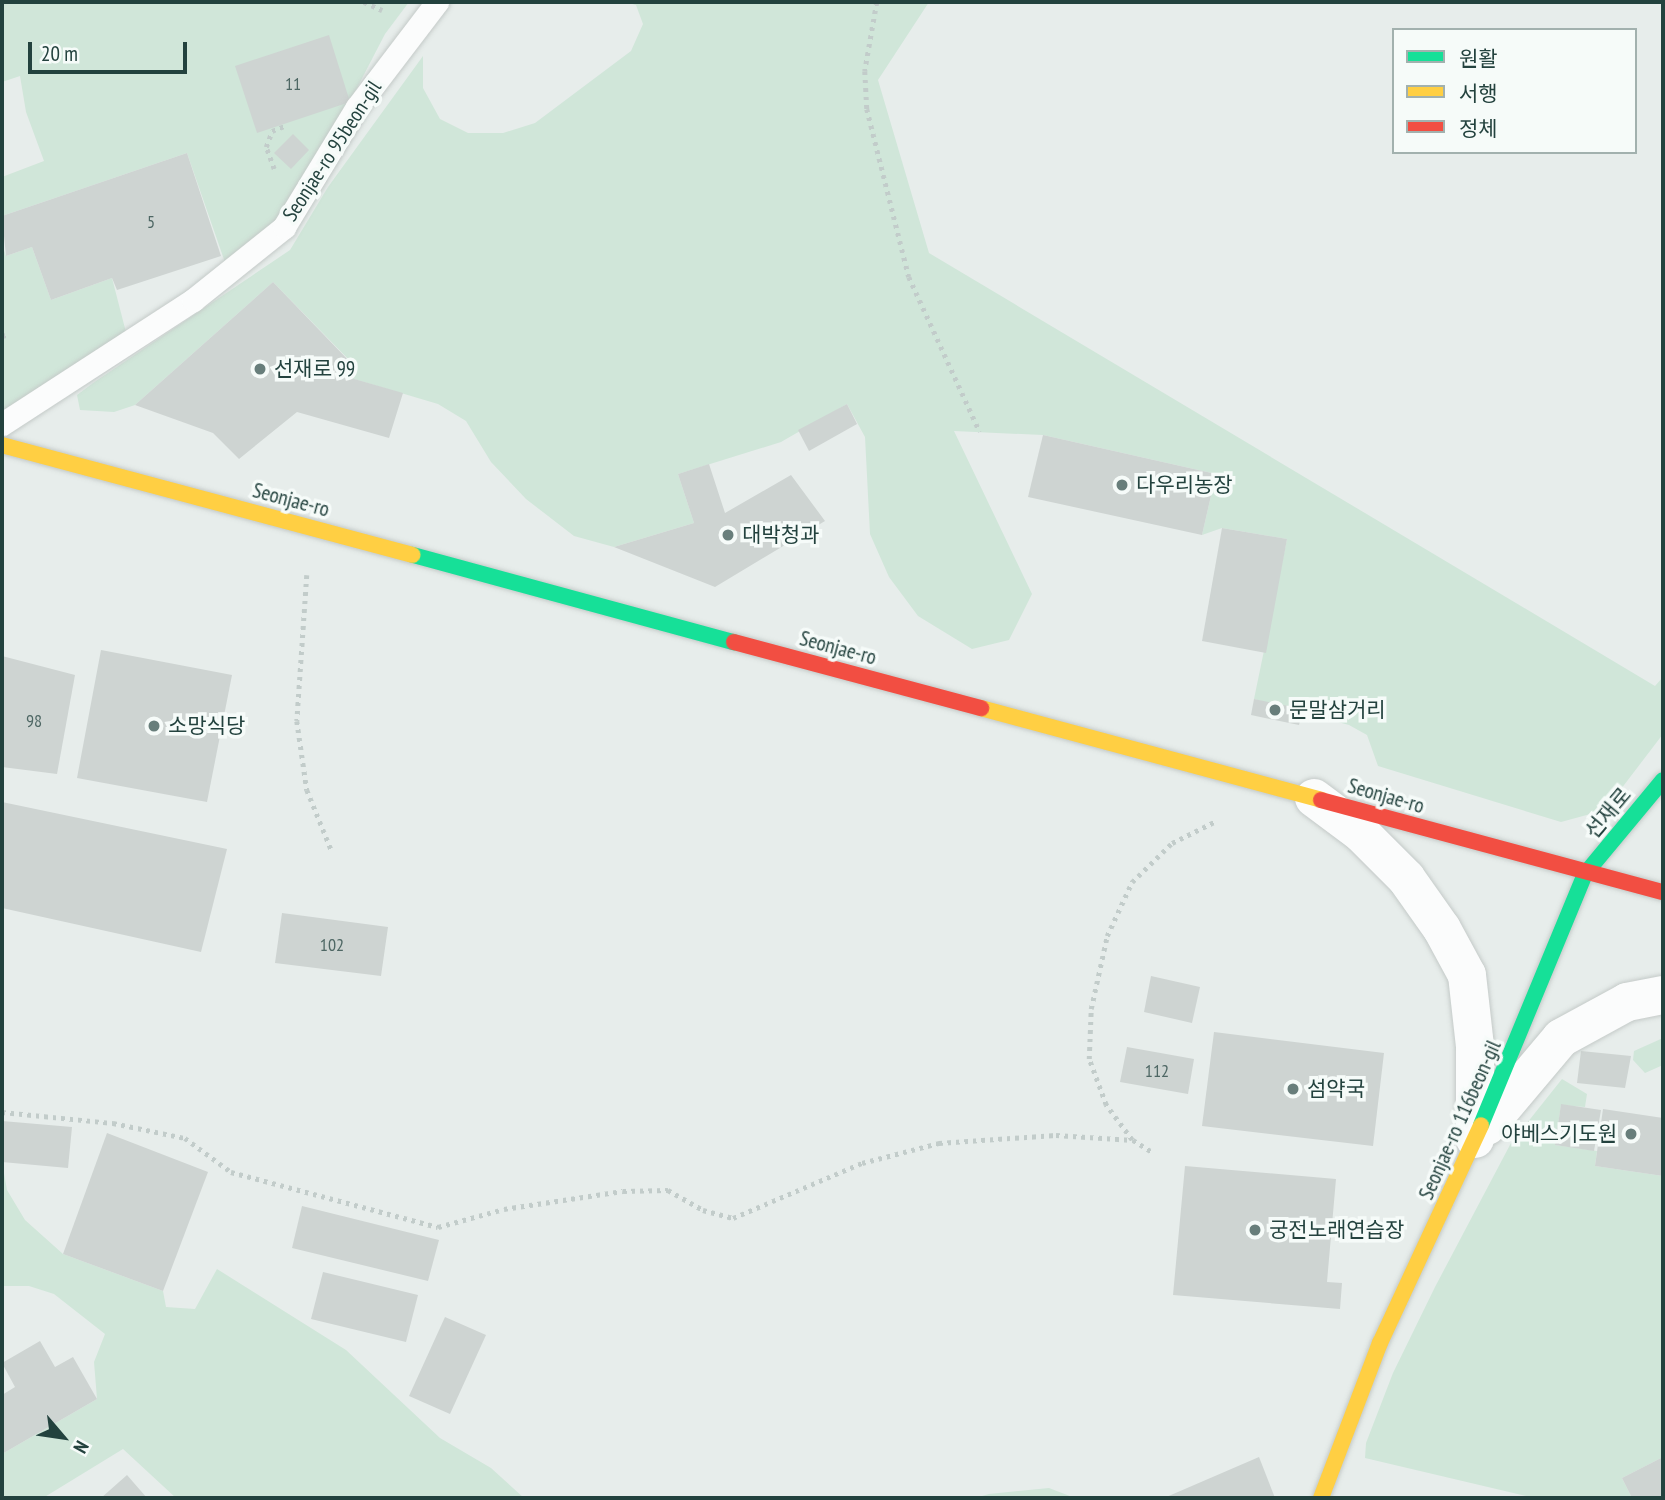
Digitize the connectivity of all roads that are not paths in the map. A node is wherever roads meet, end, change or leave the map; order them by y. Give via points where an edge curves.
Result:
1 (437, 2) edge
2 (2, 424) edge
3 (2, 445) edge
4 (1663, 780) edge
5 (1311, 796) junction
6 (1585, 874) junction
7 (1663, 892) edge
8 (1663, 995) edge
9 (1475, 1141) junction
10 (1321, 1498) edge

1 - 2 lane, Seonjae-ro 95beon-gil via 357,107 284,227 193,300
3 - 5 street, Seonjae-ro
4 - 6 street, 선재로
5 - 6 street, Seonjae-ro
5 - 9 street via 1361,833 1406,878 1467,975 1475,1046
6 - 7 street, Seonjae-ro
6 - 9 street, Seonjae-ro 116beon-gil
8 - 9 street via 1627,1002 1561,1038 1523,1078
9 - 10 street, Seonjae-ro 116beon-gil via 1380,1343

